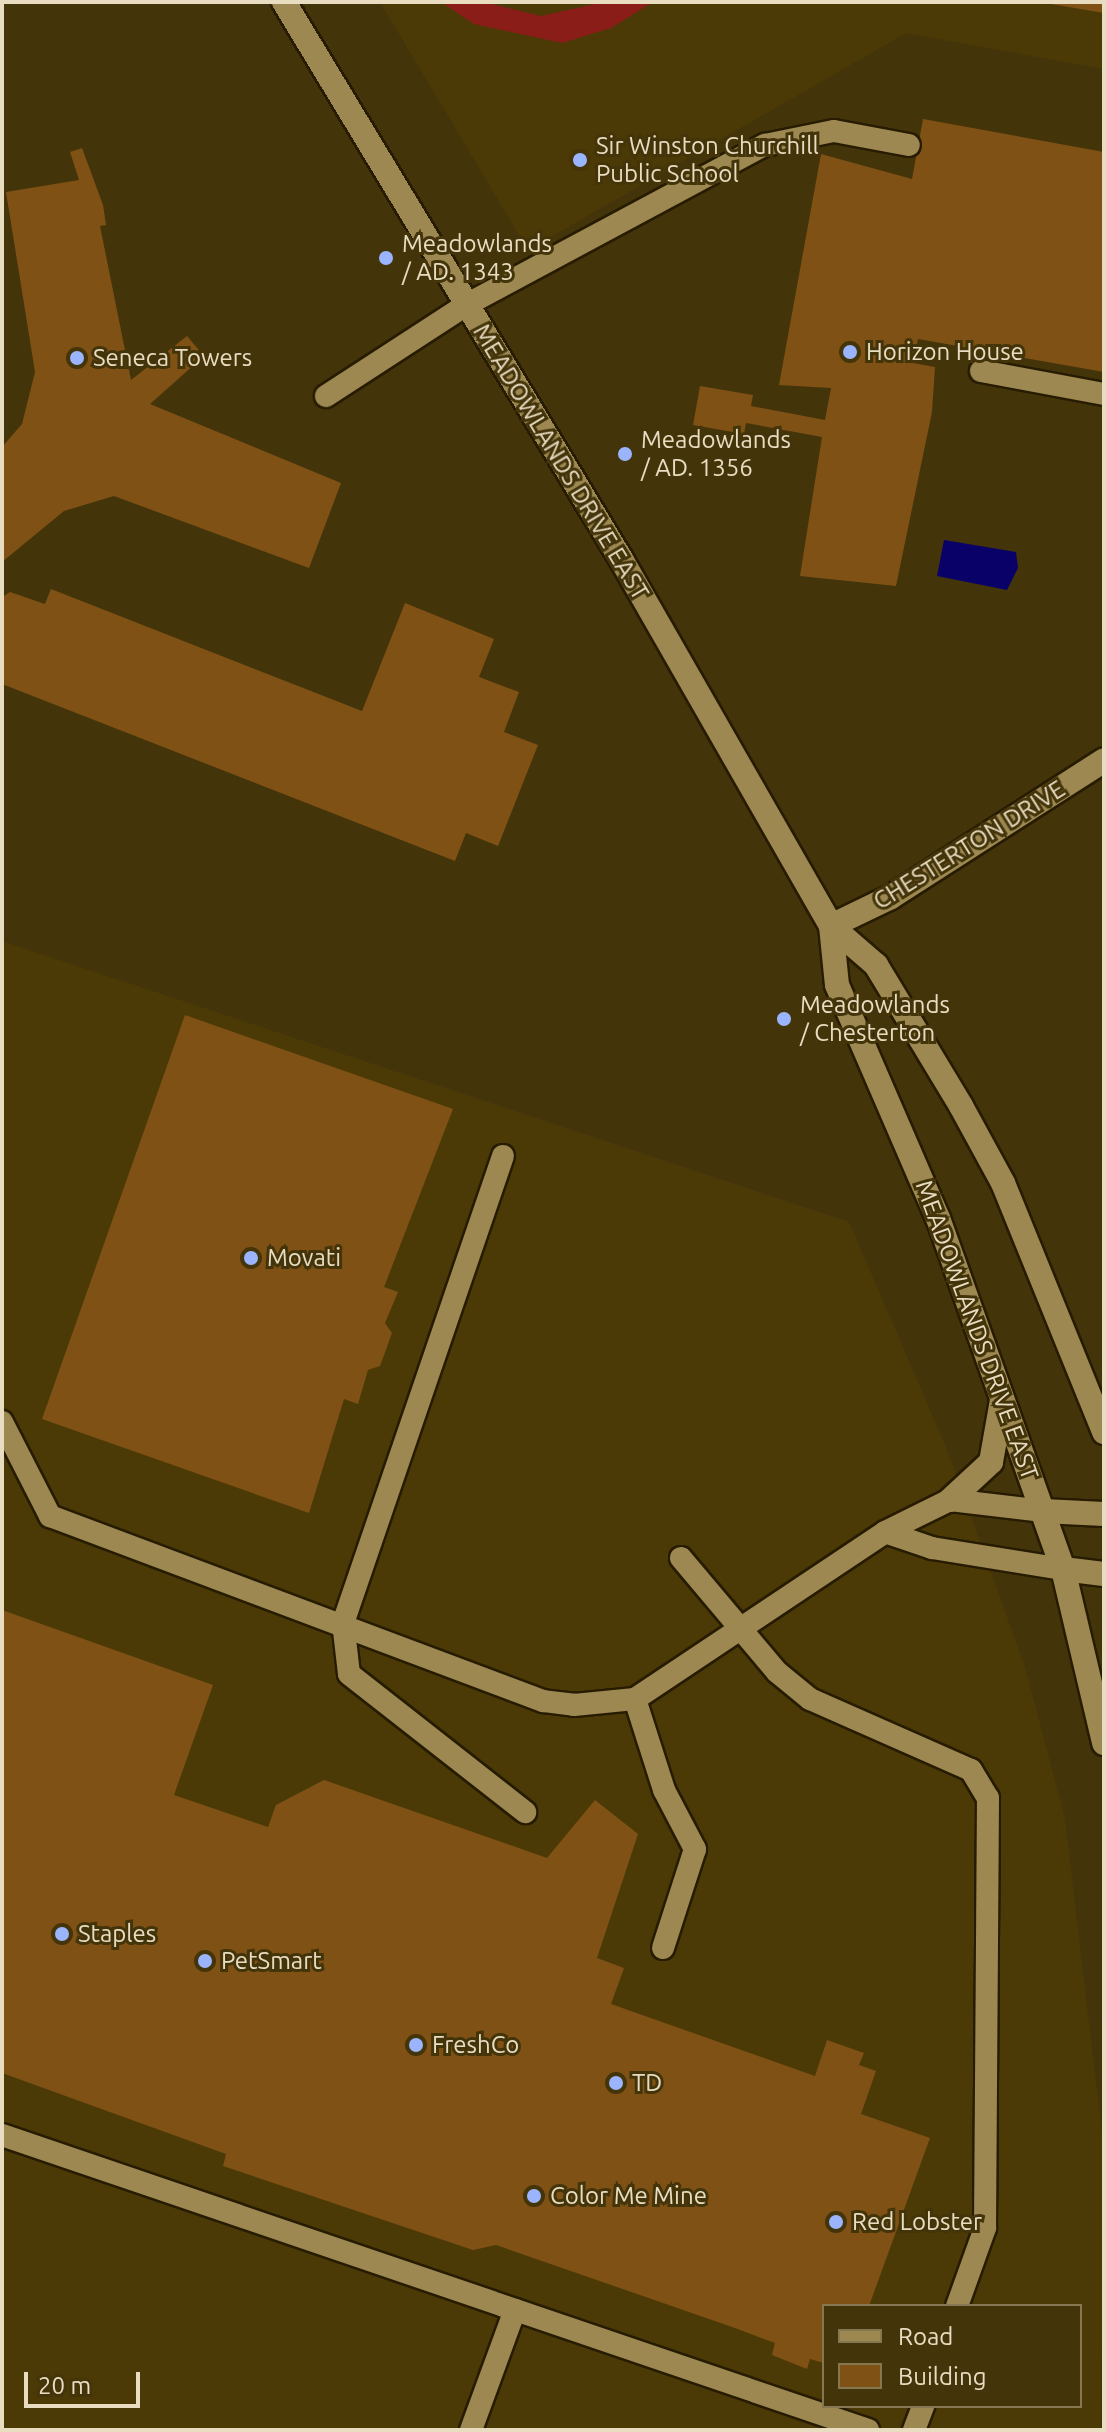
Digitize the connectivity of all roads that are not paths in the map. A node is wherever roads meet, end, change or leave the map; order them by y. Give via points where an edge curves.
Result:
1 (284, 2) edge
2 (909, 145) dead end
3 (466, 305) junction
4 (981, 371) dead end
5 (1104, 394) edge
6 (326, 396) dead end
7 (1104, 760) edge
8 (831, 926) junction
9 (503, 1156) dead end
10 (1003, 1390) junction
11 (2, 1422) edge
12 (1104, 1432) edge
13 (950, 1500) junction
14 (1043, 1511) junction
15 (1104, 1514) edge
16 (885, 1532) junction
17 (681, 1558) dead end
18 (1063, 1569) junction
19 (1104, 1574) edge
20 (343, 1622) junction
21 (743, 1630) junction
22 (635, 1699) junction
23 (1104, 1743) edge
24 (525, 1812) dead end
25 (663, 1948) dead end
26 (2, 2135) edge
27 (958, 2304) edge
28 (515, 2310) junction
29 (922, 2408) edge
30 (471, 2430) edge
31 (868, 2430) edge
32 (914, 2430) edge

1 - 3 main road, MEADOWLANDS DRIVE EAST
2 - 3 lane via 834,131 765,145
3 - 6 lane
3 - 8 main road, MEADOWLANDS DRIVE EAST
4 - 5 lane
7 - 8 main road, CHESTERTON DRIVE via 891,897
8 - 10 main road, MEADOWLANDS DRIVE EAST via 837,985
8 - 12 main road, MEADOWLANDS DRIVE EAST via 876,965 1003,1183
9 - 20 lane
10 - 13 main road via 991,1462
10 - 14 main road, MEADOWLANDS DRIVE EAST
11 - 20 lane via 50,1516
13 - 14 lane
13 - 16 lane
14 - 15 main road
14 - 18 main road, MEADOWLANDS DRIVE EAST
16 - 18 lane via 932,1548
16 - 21 lane
17 - 21 lane
18 - 19 main road
18 - 23 main road, MEADOWLANDS DRIVE EAST
20 - 22 lane via 543,1701
20 - 24 lane via 349,1674
21 - 22 lane
21 - 27 lane via 810,1699 971,1770 988,1798 985,2228
22 - 25 lane via 664,1790 695,1849
26 - 28 lane
28 - 30 lane
28 - 31 lane
29 - 32 lane

